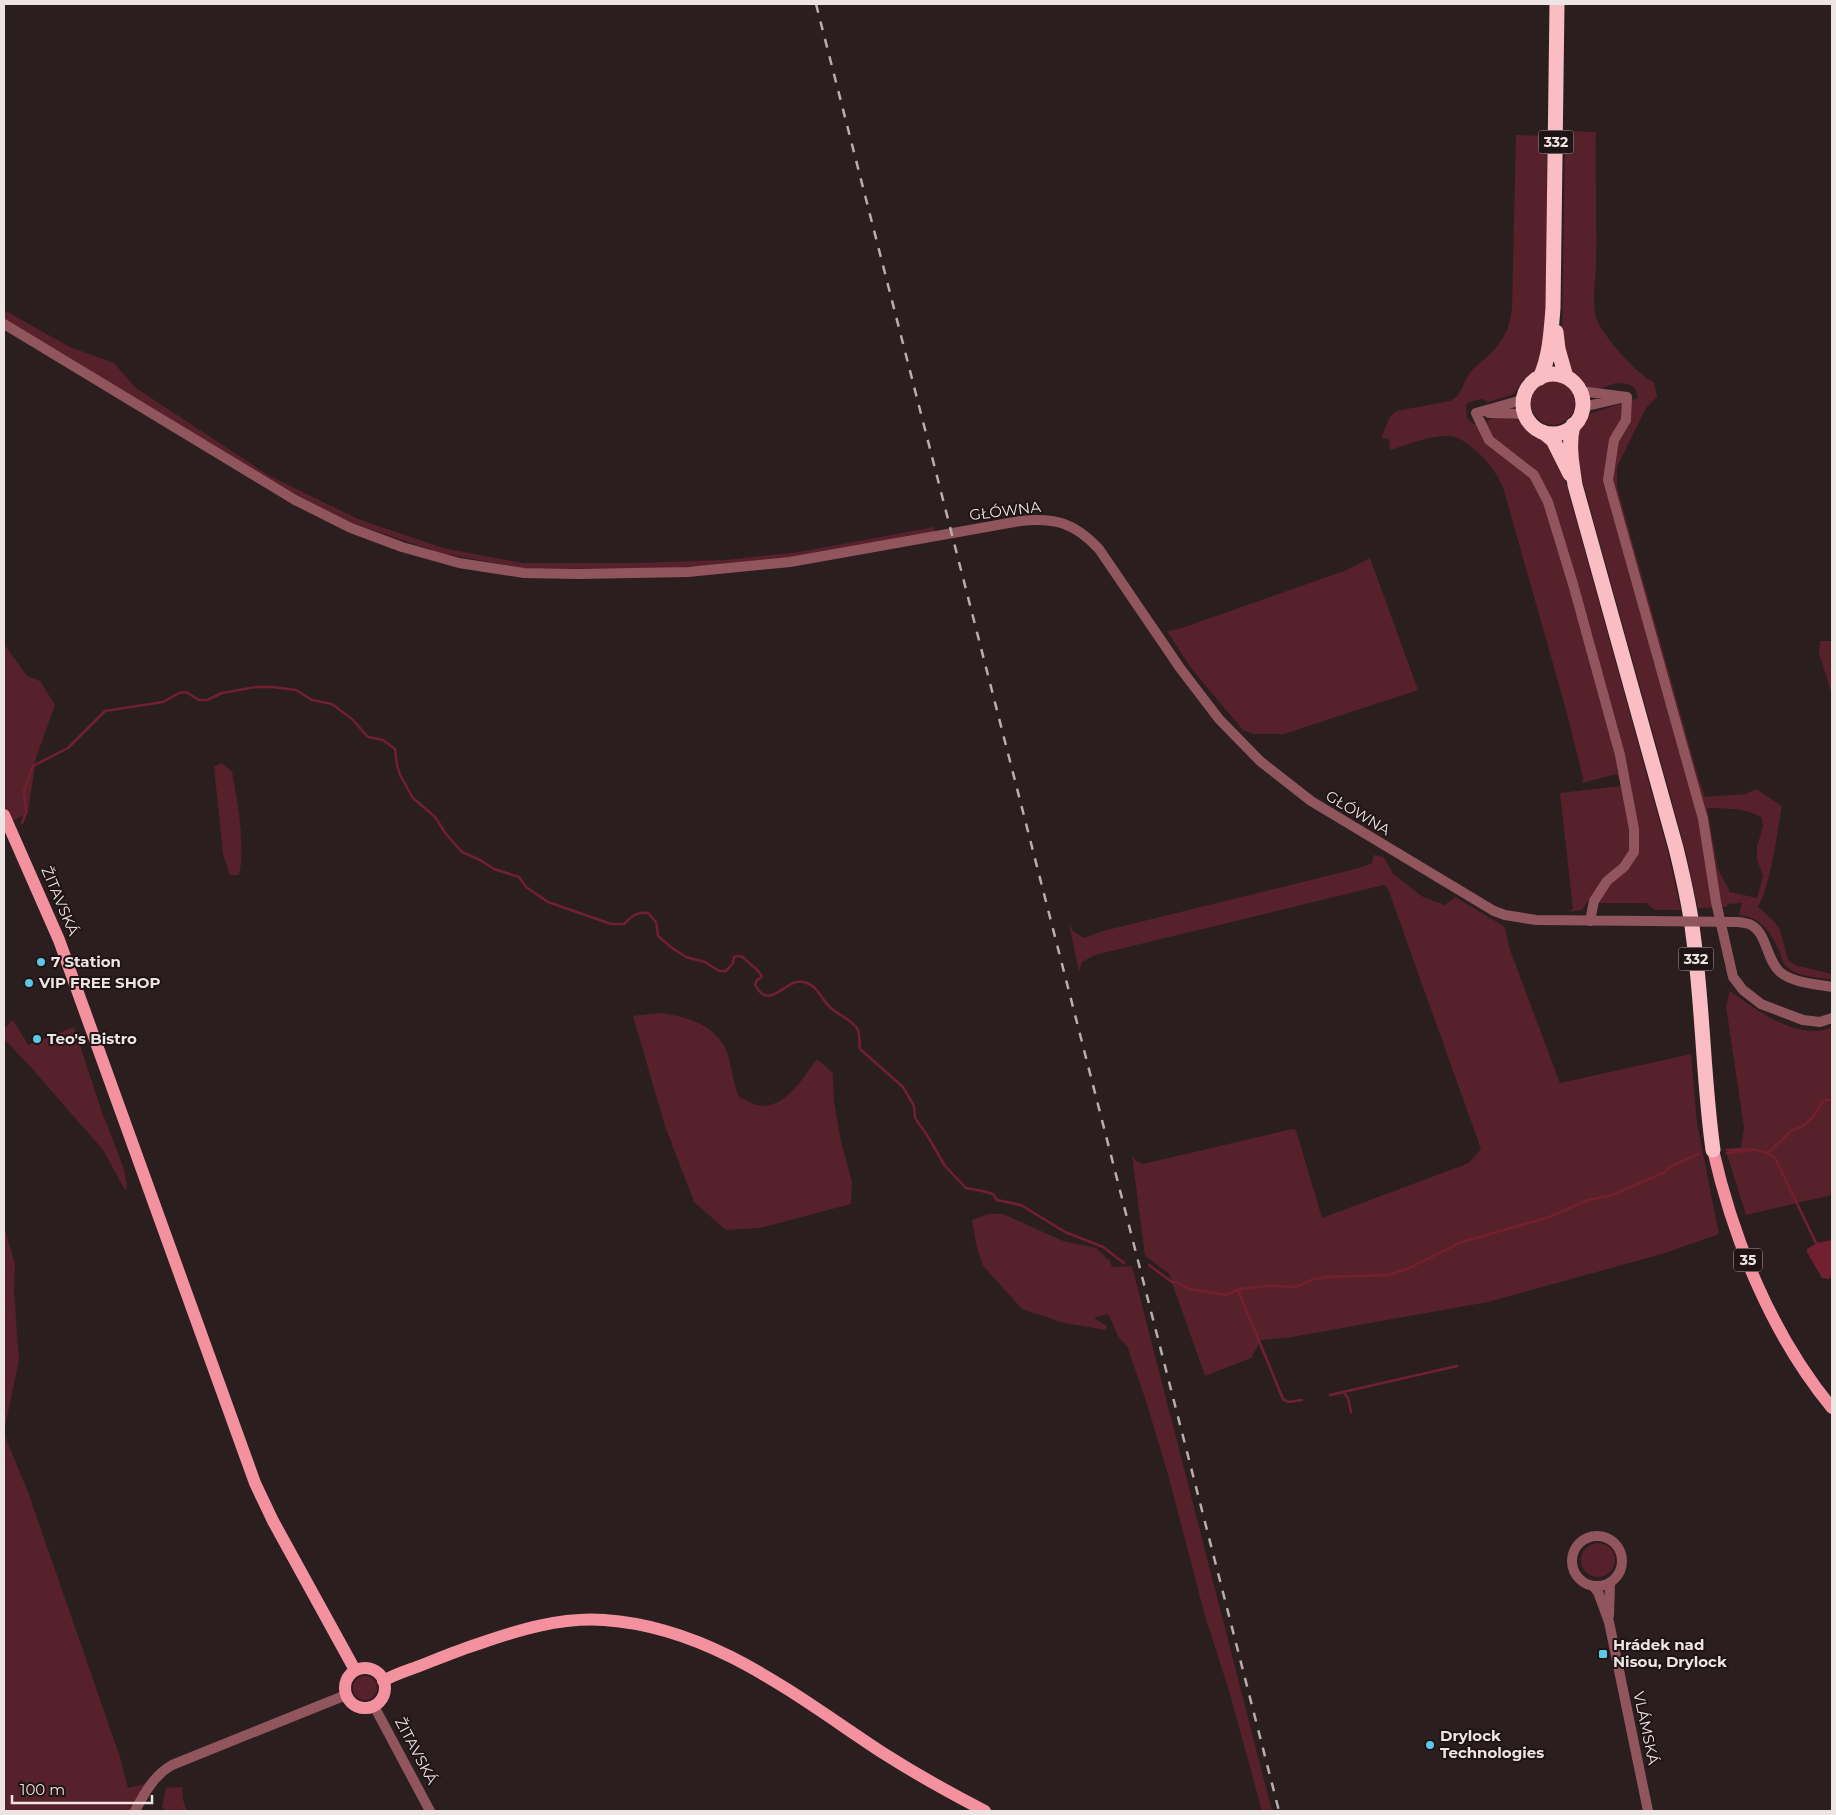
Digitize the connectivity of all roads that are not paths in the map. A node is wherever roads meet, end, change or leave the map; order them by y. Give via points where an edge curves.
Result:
1 (1557, 4) edge
2 (1553, 308) junction
3 (4, 324) edge
4 (1566, 377) junction
5 (1540, 378) junction
6 (1580, 391) junction
7 (1627, 397) junction
8 (1524, 398) junction
9 (1583, 407) junction
10 (1476, 413) junction
11 (1525, 414) junction
12 (1573, 425) junction
13 (1543, 432) junction
14 (1575, 485) junction
15 (6, 819) edge
16 (1590, 921) junction
17 (1832, 987) edge
18 (1832, 1018) edge
19 (1713, 1150) joint
20 (1832, 1408) edge
21 (1610, 1583) junction
22 (1593, 1586) junction
23 (1609, 1622) junction
24 (355, 1670) junction
25 (383, 1681) junction
26 (346, 1695) junction
27 (374, 1706) junction
28 (135, 1811) edge
29 (430, 1811) edge
30 (985, 1811) edge
31 (1648, 1811) edge

1 - 2 highway, 332
2 - 4 highway, 332 via 1558,349
2 - 5 highway, 332 via 1549,349
3 - 16 street, GŁÓWNA via 294,500 352,528 402,547 460,563 524,573 688,572 790,562 1041,519 1062,523 1086,535 1099,549 1219,719 1260,761 1310,801 1494,911 1522,919
4 - 5 highway via 1553,374
4 - 6 highway, 332
5 - 8 highway, 332 via 1528,388
6 - 7 street
6 - 9 highway
7 - 9 street
7 - 18 street via 1626,420 1614,440 1608,480 1703,819 1716,902 1733,976 1743,990 1761,1004 1789,1016 1820,1022
8 - 10 street
8 - 11 highway
9 - 12 highway, 332
10 - 11 street
10 - 16 street via 1489,440 1534,475 1548,502 1620,755 1634,829 1634,852 1624,867 1607,881 1594,901
11 - 13 highway, 332
12 - 13 highway via 1560,433
12 - 14 highway, 332
13 - 14 highway, 332 via 1553,440
14 - 19 highway, 332 via 1686,888
15 - 24 main road, ŽITAVSKÁ via 78,993 255,1483
16 - 17 street, GŁÓWNA, bridge via 1750,924 1760,934 1780,972 1797,980
19 - 20 main road, 35 via 1741,1244 1754,1275 1780,1330
21 - 22 street
21 - 22 street via 1623,1564 1620,1548 1607,1537 1591,1536 1578,1545 1572,1564 1576,1575
21 - 23 street
22 - 23 street
23 - 31 street, VLÁMSKÁ
24 - 25 main road via 372,1669
24 - 26 main road via 346,1681
25 - 27 main road via 383,1695
25 - 30 main road via 465,1648 542,1625 602,1620 652,1627 716,1648 751,1666 884,1753
26 - 27 main road via 357,1706
26 - 28 street via 172,1765 156,1777
27 - 29 street, ŽITAVSKÁ

